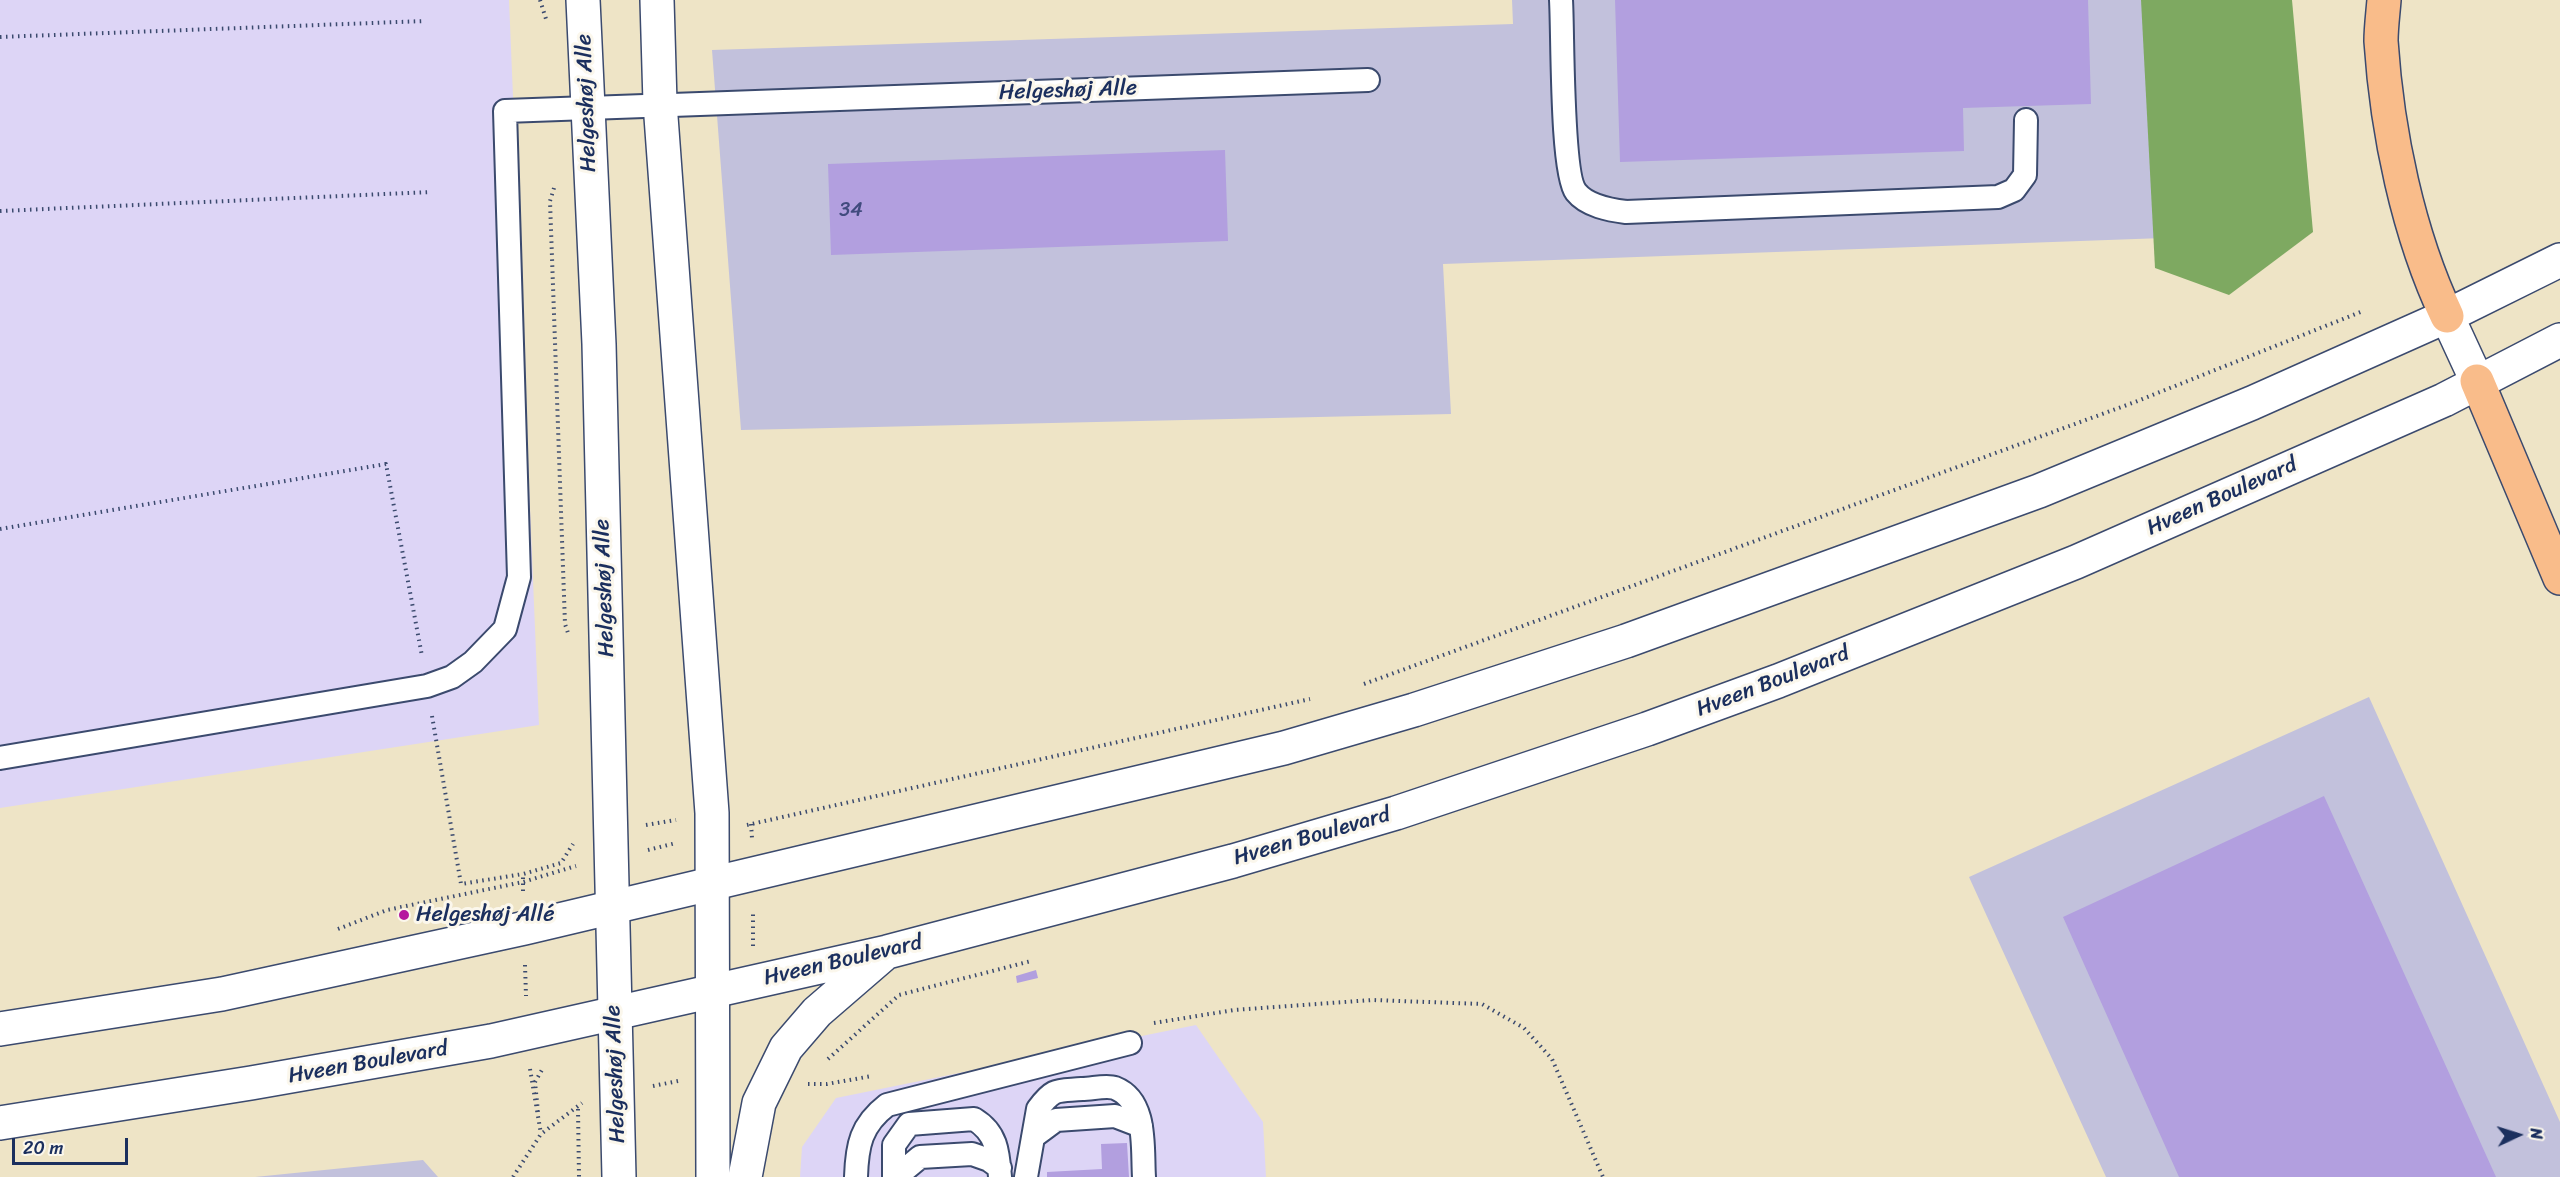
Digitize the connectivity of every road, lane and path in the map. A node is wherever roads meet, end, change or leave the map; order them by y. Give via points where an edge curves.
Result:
1 (540, 0) edge
2 (583, 0) edge
3 (657, 0) edge
4 (1562, 0) edge
5 (2384, 0) edge
6 (424, 21) dead end
7 (548, 24) dead end
8 (0, 37) edge
9 (1368, 80) dead end
10 (660, 103) junction
11 (587, 106) junction
12 (2026, 120) dead end
13 (556, 181) dead end
14 (431, 192) dead end
15 (0, 211) edge
16 (2560, 260) edge
17 (2365, 309) dead end
18 (2447, 316) junction
19 (2560, 340) edge
20 (2477, 381) junction
21 (0, 529) edge
22 (2560, 578) edge
23 (568, 635) dead end
24 (1360, 685) dead end
25 (427, 686) junction
26 (1315, 698) dead end
27 (0, 758) edge
28 (712, 834) junction
29 (612, 859) junction
30 (523, 874) dead end
31 (712, 883) junction
32 (613, 907) junction
33 (888, 951) junction
34 (1031, 961) dead end
35 (713, 991) junction
36 (615, 1013) junction
37 (1153, 1023) dead end
38 (0, 1029) edge
39 (1130, 1043) dead end
40 (824, 1063) dead end
41 (544, 1065) dead end
42 (776, 1069) junction
43 (713, 1074) junction
44 (874, 1075) dead end
45 (616, 1094) junction
46 (0, 1123) edge
47 (541, 1134) junction
48 (1000, 1172) edge
49 (513, 1177) edge
50 (620, 1177) edge
51 (714, 1177) edge
52 (745, 1177) edge
53 (856, 1177) edge
54 (895, 1177) edge
55 (1026, 1177) edge
56 (1144, 1177) edge
57 (1603, 1177) edge

1 - 7 path
2 - 11 street, Helgeshøj Alle
3 - 10 street
4 - 12 lane via 1567,165 1576,192 1612,210 1998,196 2014,190 2025,175
5 - 18 highway via 2381,39 2394,143 2431,283
6 - 8 path
9 - 10 lane, Helgeshøj Alle
10 - 11 lane, Helgeshøj Alle
10 - 28 street
11 - 25 lane, Helgeshøj Alle via 505,111 519,577 505,629 473,662
11 - 29 street, Helgeshøj Alle via 599,344
13 - 23 path via 550,201
14 - 15 path
16 - 18 street
17 - 24 path via 2135,402
18 - 20 street
18 - 31 street via 2252,403 2039,491 1604,648 1284,748
19 - 20 street, Hveen Boulevard
20 - 22 highway
20 - 33 street, Hveen Boulevard via 2444,400 2076,562 1647,729 1396,813
21 - 25 path via 386,464
25 - 27 lane
25 - 30 path via 461,884
26 - 28 path
28 - 29 path
28 - 31 street
29 - 32 street, Helgeshøj Alle
31 - 32 street
31 - 35 street
32 - 36 street, Helgeshøj Alle
32 - 38 street via 222,994
33 - 35 street, Hveen Boulevard
33 - 42 street via 817,1012 786,1047
34 - 40 path via 899,995
35 - 36 street, Hveen Boulevard
35 - 43 street
36 - 45 street, Helgeshøj Alle
36 - 46 street, Hveen Boulevard via 480,1043
37 - 57 path via 1234,1010 1372,1000 1482,1004 1524,1028 1551,1059
39 - 53 lane via 887,1105 864,1126
41 - 47 path via 535,1082
42 - 44 path via 805,1084
42 - 52 street via 759,1103
43 - 45 path
43 - 51 street
45 - 47 path via 578,1104
45 - 50 street, Helgeshøj Alle
47 - 49 path
48 - 54 lane via 989,1160 972,1154 920,1157
48 - 54 lane via 996,1143 991,1133 974,1119 909,1125 894,1145
55 - 56 lane via 1038,1108 1054,1091 1113,1087 1127,1095 1137,1110

